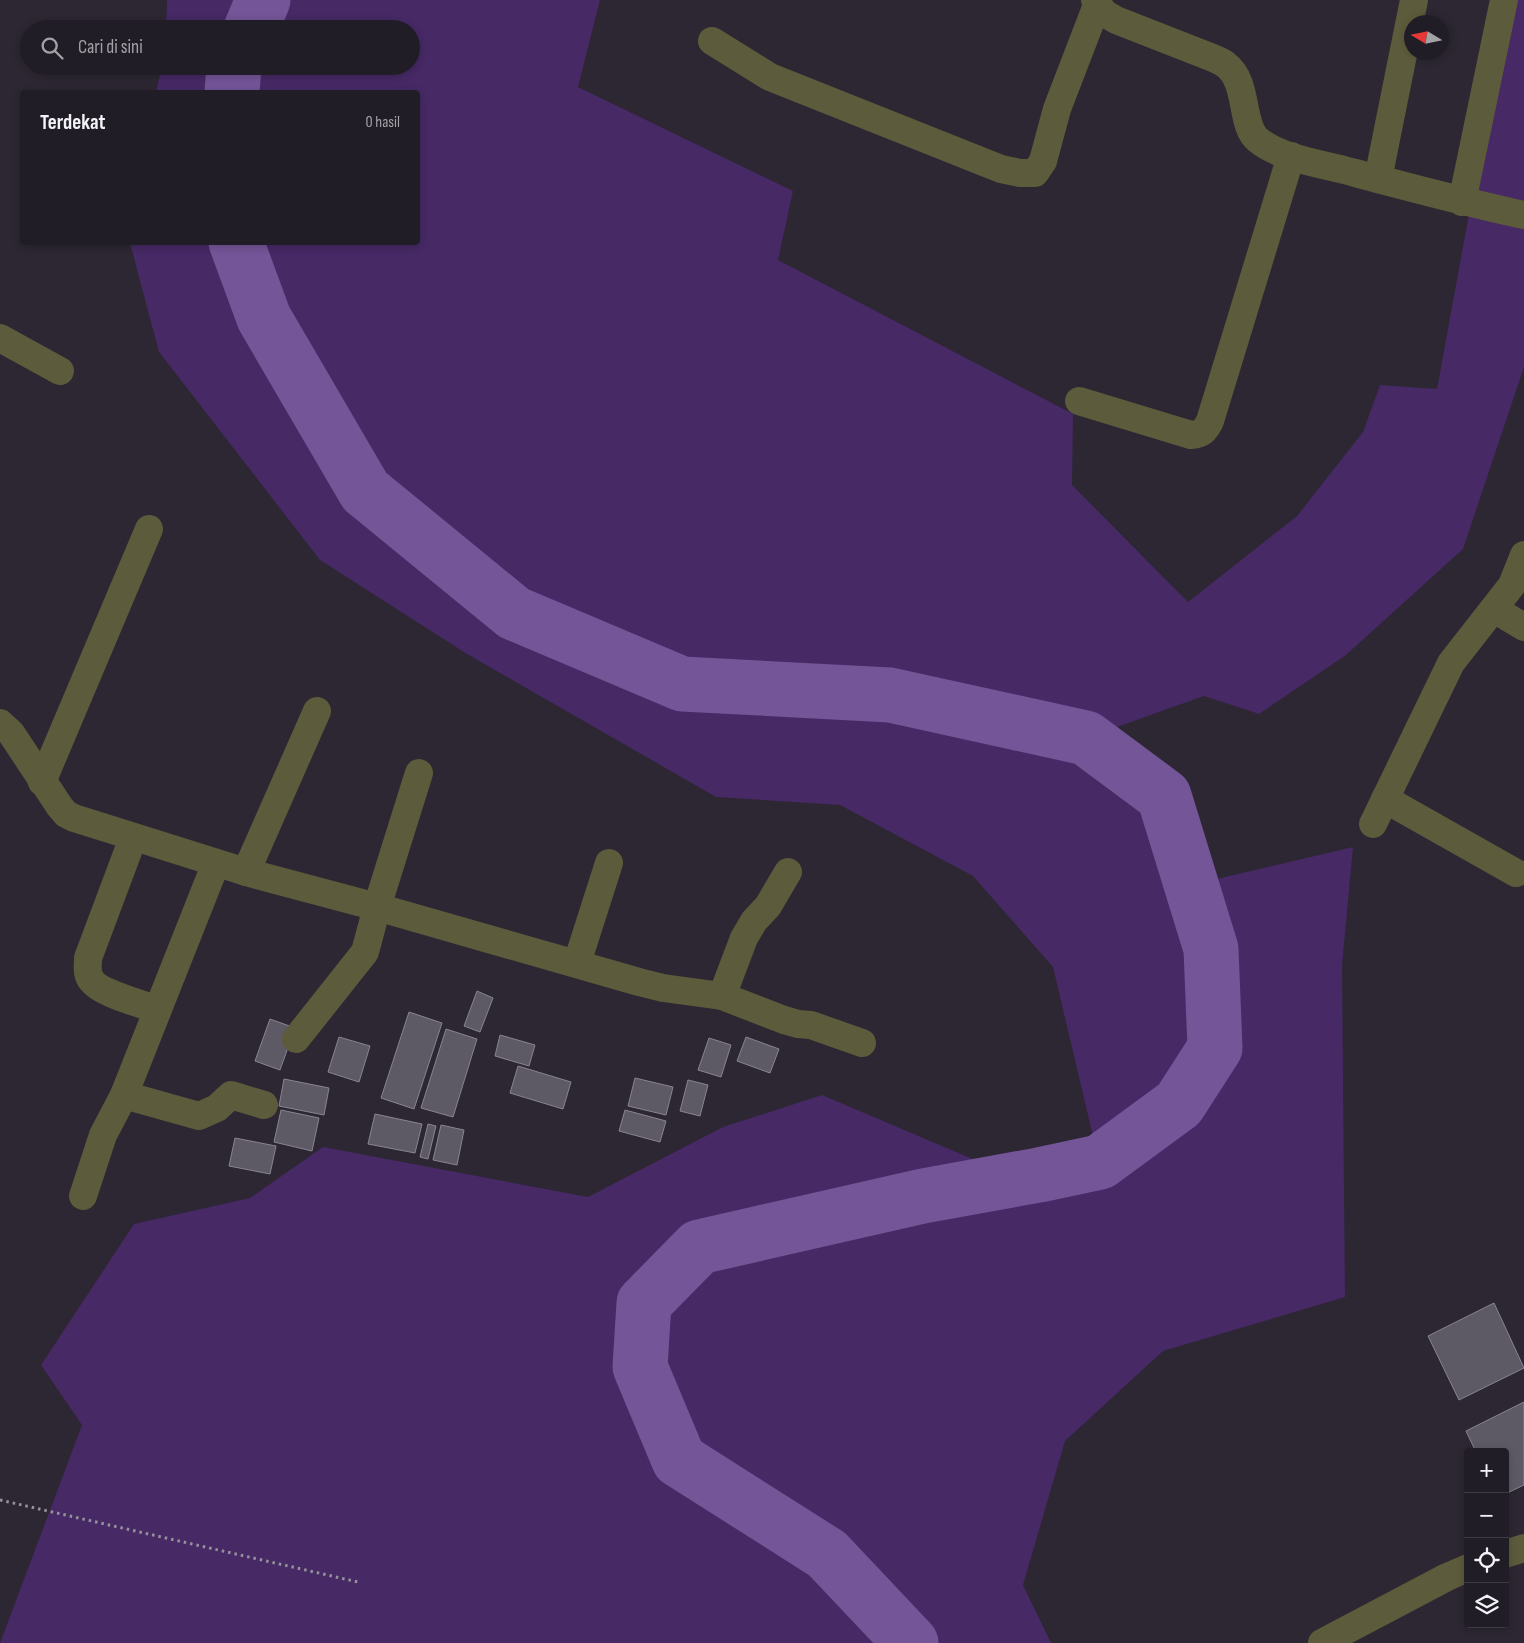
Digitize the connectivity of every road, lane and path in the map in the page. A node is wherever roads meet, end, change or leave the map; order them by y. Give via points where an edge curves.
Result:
1 (1414, 0) edge
2 (1504, 0) edge
3 (1096, 2) edge
4 (712, 41) dead end
5 (1291, 156) junction
6 (1378, 179) junction
7 (1468, 203) junction
8 (1524, 215) edge
9 (0, 338) edge
10 (60, 371) dead end
11 (1079, 401) dead end
12 (149, 529) dead end
13 (1524, 555) edge
14 (1494, 609) junction
15 (1524, 627) edge
16 (317, 711) dead end
17 (0, 723) edge
18 (419, 773) dead end
19 (42, 782) junction
20 (1385, 799) junction
21 (1373, 824) dead end
22 (133, 838) junction
23 (216, 863) junction
24 (609, 863) dead end
25 (246, 872) junction
26 (788, 872) dead end
27 (1516, 873) dead end
28 (377, 907) junction
29 (577, 963) junction
30 (722, 996) junction
31 (157, 1010) junction
32 (296, 1039) dead end
33 (862, 1043) dead end
34 (124, 1095) junction
35 (264, 1105) dead end
36 (83, 1196) dead end
37 (0, 1500) edge
38 (1524, 1548) edge
39 (1509, 1553) edge
40 (1464, 1570) edge
41 (358, 1582) dead end
42 (1322, 1643) edge

1 - 6 street
2 - 7 street
3 - 4 street via 1057,109 1044,161 1035,173 1002,169 770,77
3 - 5 street via 1104,13 1116,20 1227,65 1241,88 1251,131 1266,146
5 - 6 street
5 - 11 street via 1206,430 1200,435 1191,435
6 - 7 street
7 - 8 street
9 - 10 street
12 - 19 street
13 - 14 street via 1512,585
14 - 15 street
14 - 20 street via 1452,664
16 - 25 street
17 - 19 street via 11,733
18 - 28 street
19 - 22 street via 66,814
20 - 21 street
20 - 27 street
22 - 23 street
22 - 31 street via 88,958 87,972 101,989
23 - 25 street
23 - 31 street
24 - 29 street
25 - 28 street
26 - 30 street via 744,938
28 - 29 street
28 - 32 street via 365,952
29 - 30 street via 664,988
30 - 33 street via 784,1020 812,1025
31 - 34 street
34 - 35 street via 199,1116 217,1108 231,1095
34 - 36 street via 103,1135
37 - 41 path
38 - 39 street
40 - 42 street

